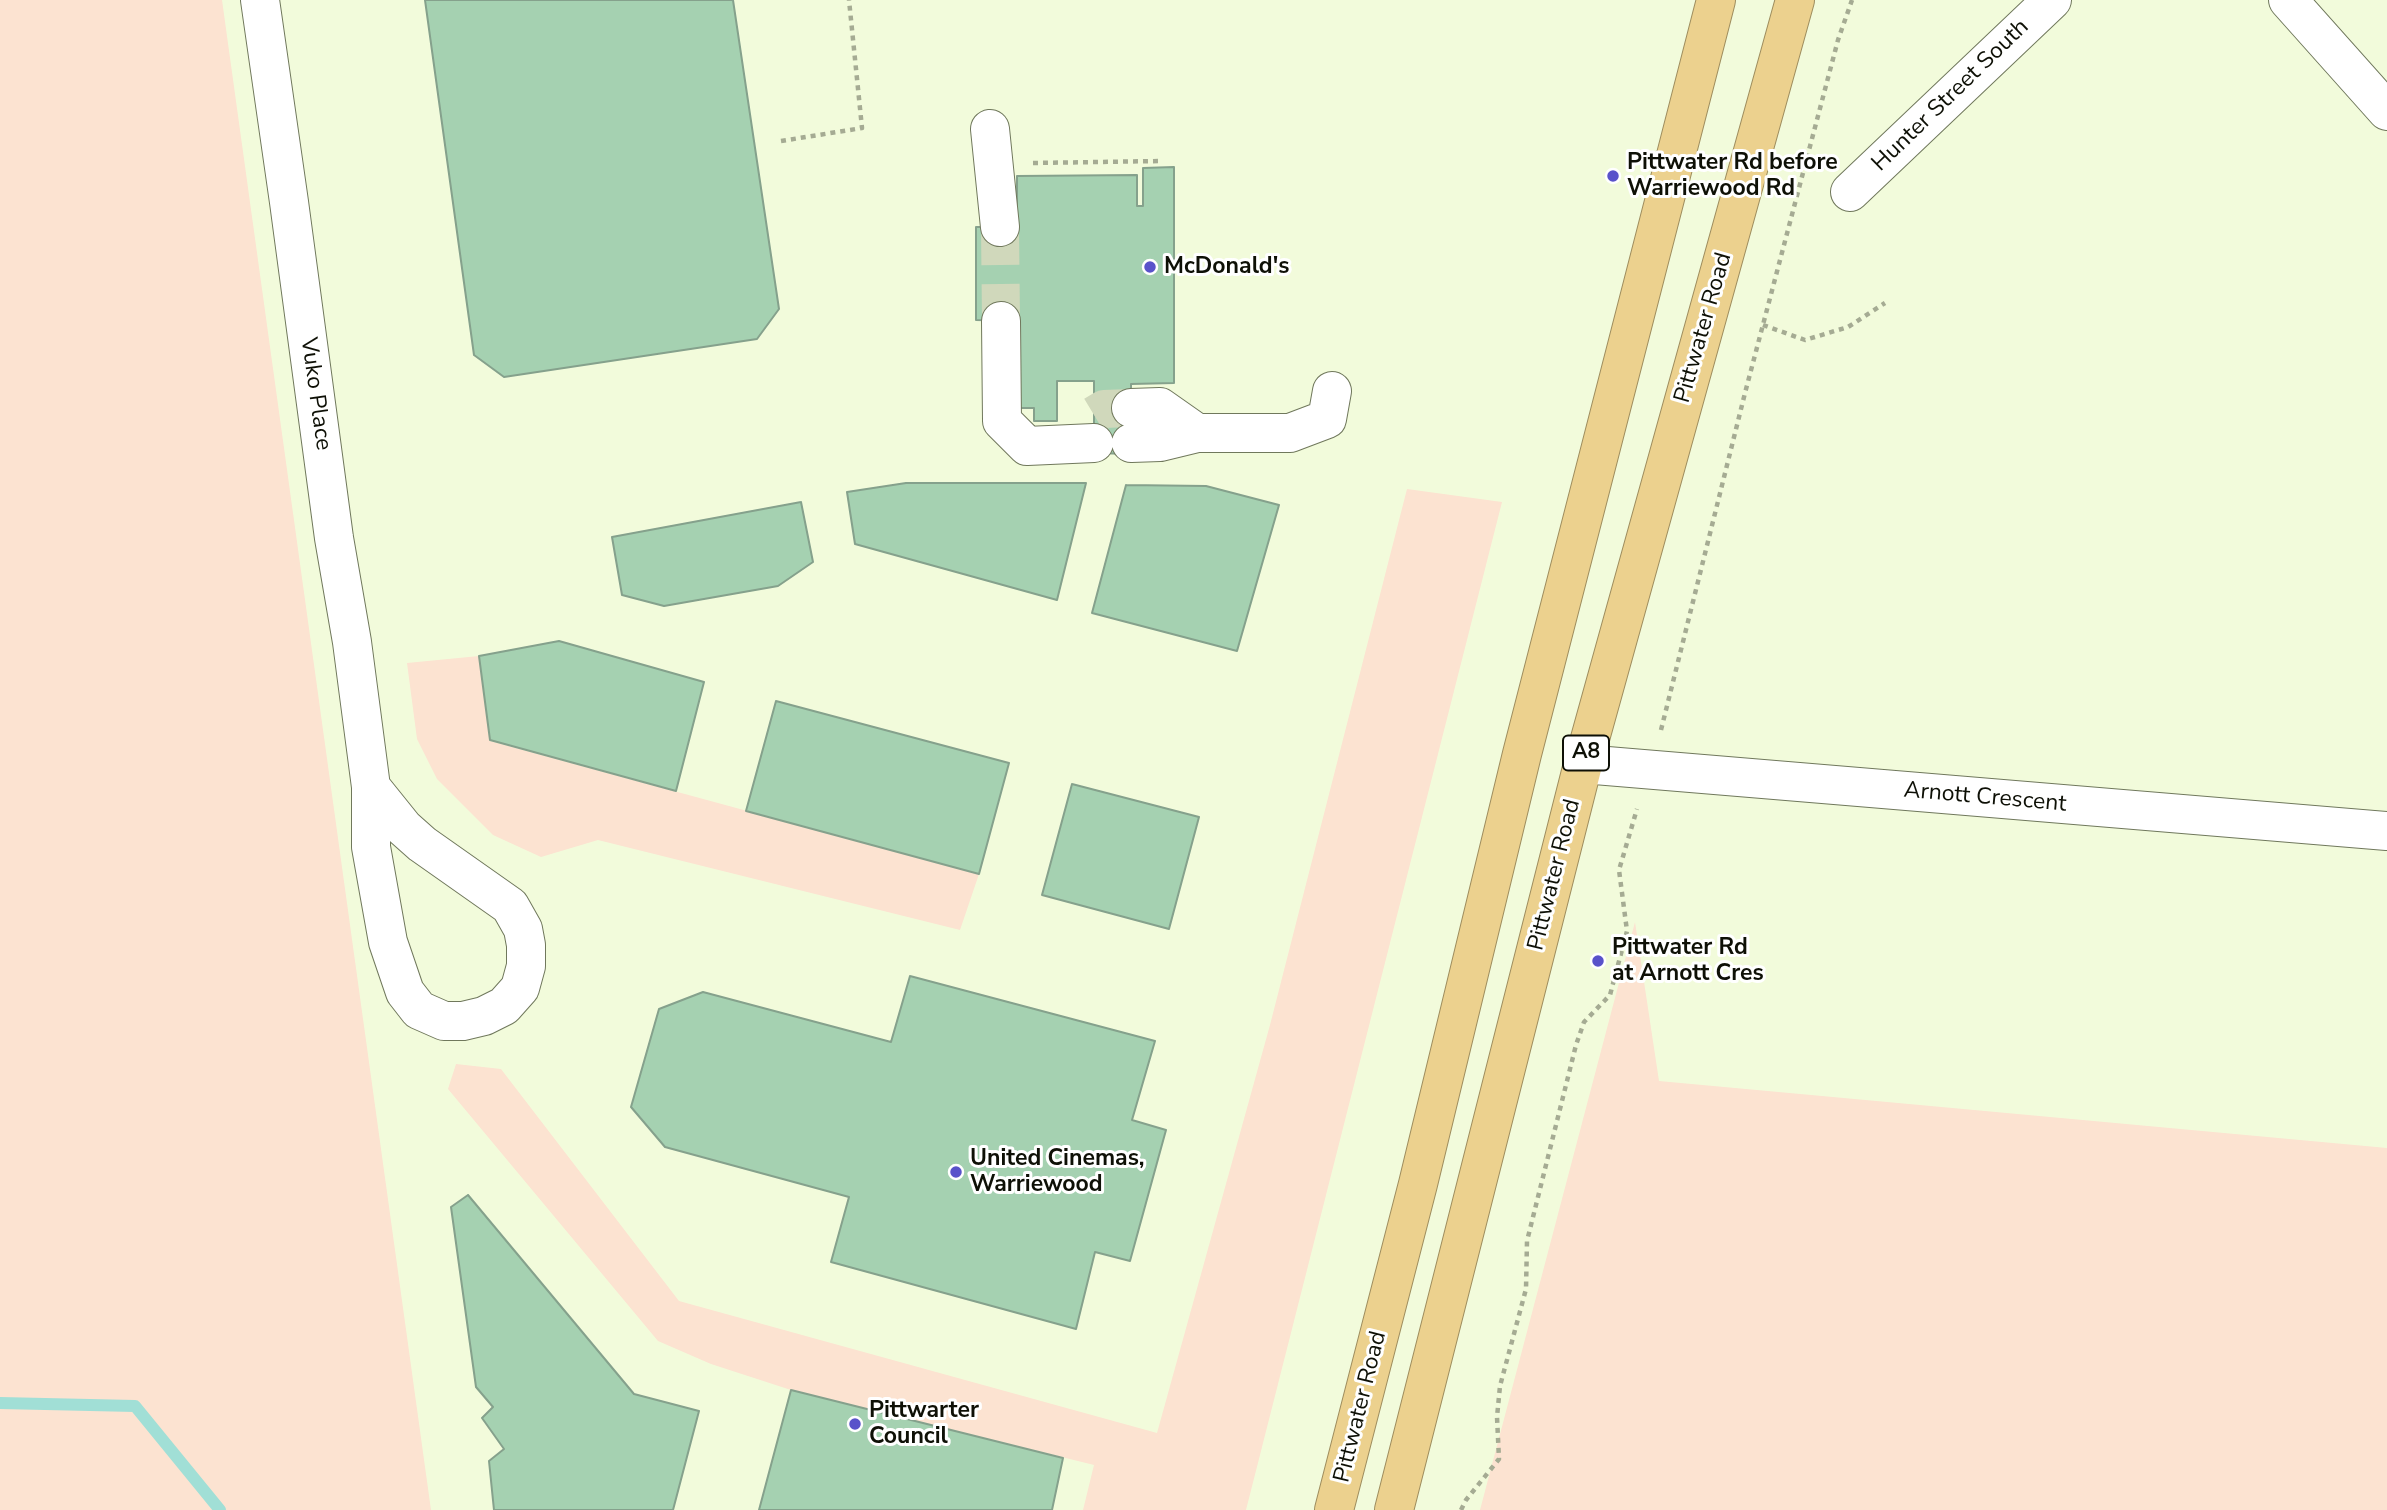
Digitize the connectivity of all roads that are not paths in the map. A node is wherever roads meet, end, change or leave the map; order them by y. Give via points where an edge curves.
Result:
1 (260, 0) edge
2 (1716, 0) edge
3 (1796, 0) edge
4 (2052, 0) edge
5 (2288, 0) edge
6 (2387, 111) edge
7 (990, 129) dead end
8 (1850, 192) dead end
9 (1000, 227) tunnel mouth
10 (1001, 321) tunnel mouth
11 (1332, 391) dead end
12 (1131, 425) tunnel mouth
13 (1083, 434) tunnel mouth
14 (1583, 764) junction
15 (370, 787) junction
16 (2387, 831) edge
17 (1334, 1510) edge
18 (1394, 1510) edge

1 - 15 street, Vuko Place
2 - 17 highway, Pittwater Road
3 - 14 highway, Pittwater Road / A8
4 - 8 street, Hunter Street South
5 - 6 street
7 - 9 street
10 - 13 street via 1002,421 1027,446
11 - 12 street via 1327,419 1290,433 1197,433 1160,442
14 - 16 street, Arnott Crescent
14 - 18 highway, Pittwater Road / A8
15 - 15 street, Vuko Place via 422,844 510,906 523,929 526,966 520,988 504,1006 473,1019 444,1021 419,1010 405,992 388,942 371,847

